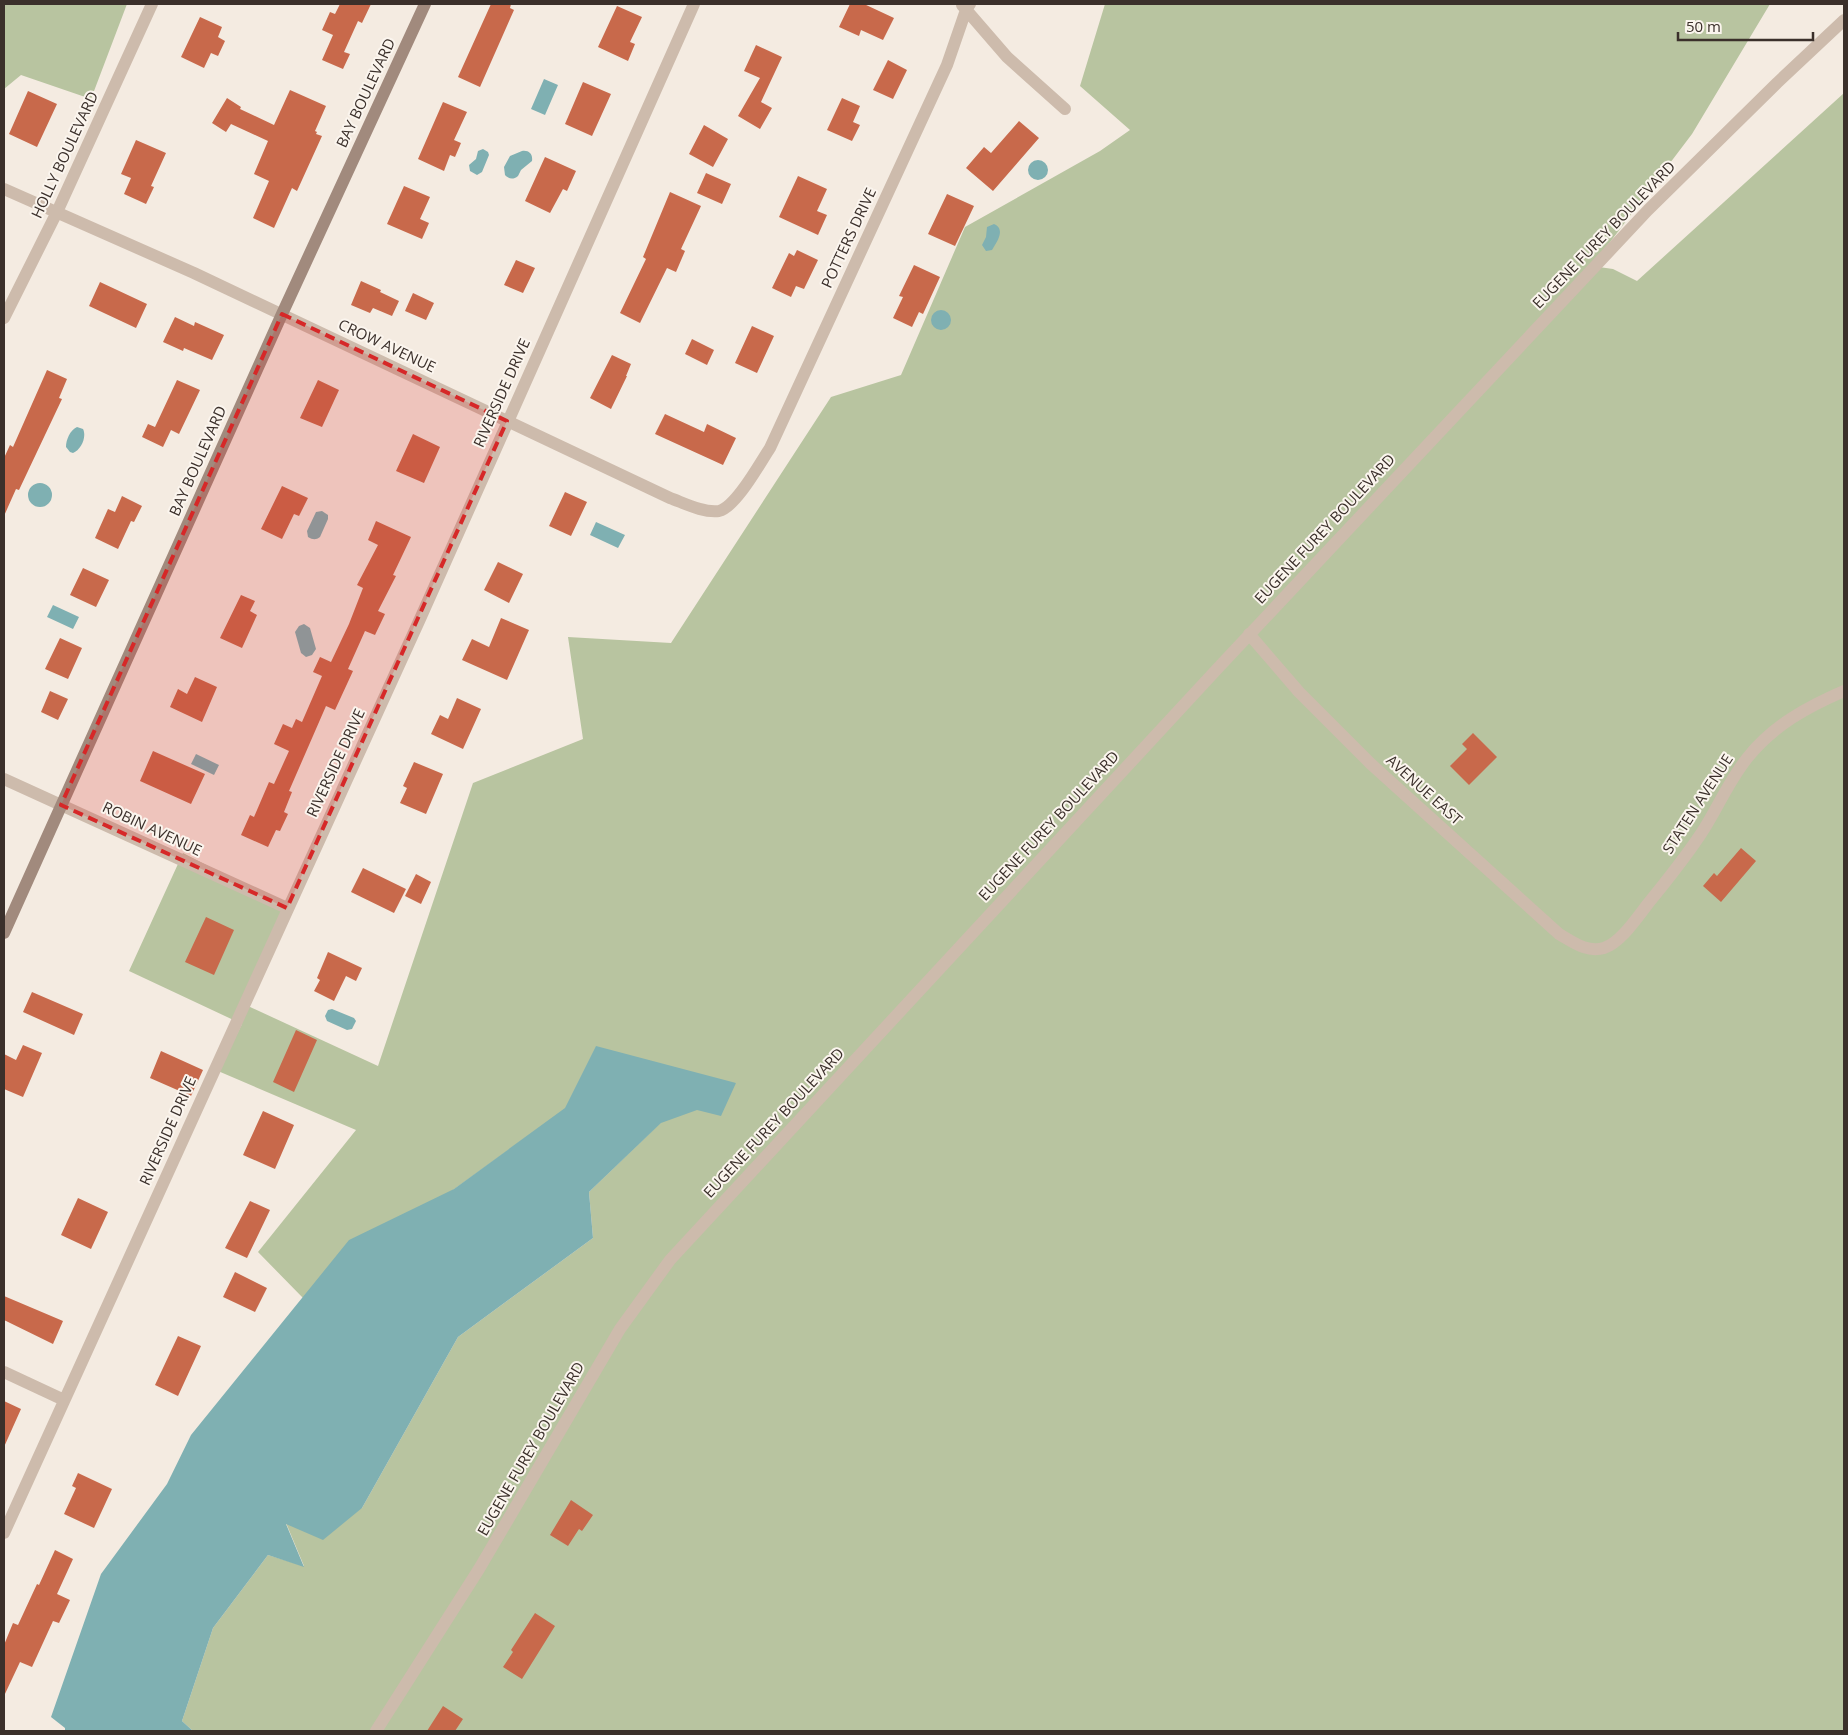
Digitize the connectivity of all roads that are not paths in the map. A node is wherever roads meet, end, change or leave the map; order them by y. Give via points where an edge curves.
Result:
1 (152, 4) edge
2 (425, 4) edge
3 (694, 4) edge
4 (965, 6) edge
5 (1844, 20) edge
6 (1065, 109) dead end
7 (4, 189) edge
8 (57, 212) junction
9 (282, 314) junction
10 (4, 318) edge
11 (507, 421) junction
12 (749, 482) joint
13 (1249, 634) junction
14 (1844, 691) edge
15 (4, 779) edge
16 (62, 805) junction
17 (287, 908) junction
18 (4, 934) edge
19 (1593, 949) joint
20 (4, 1372) edge
21 (64, 1400) junction
22 (4, 1534) edge
23 (376, 1731) edge

1 - 8 street, HOLLY BOULEVARD
2 - 9 street, BAY BOULEVARD
3 - 11 street, RIVERSIDE DRIVE
4 - 6 street via 1007,57
4 - 12 street, POTTERS DRIVE via 947,65 770,448
5 - 13 street, EUGENE FUREY BOULEVARD via 1648,210
7 - 8 street, CROW AVENUE
8 - 9 street, CROW AVENUE
8 - 10 street, HOLLY BOULEVARD
9 - 11 street, CROW AVENUE
9 - 16 street, BAY BOULEVARD
11 - 12 street, CROW AVENUE via 670,498 706,510 728,506
11 - 17 street, RIVERSIDE DRIVE
13 - 19 street, AVENUE EAST via 1299,692 1378,770 1559,934 1581,947
13 - 23 street, EUGENE FUREY BOULEVARD via 670,1260 620,1329 479,1569
14 - 19 street, STATEN AVENUE via 1786,721 1767,737 1731,780 1688,852 1633,923 1605,948
15 - 16 street, ROBIN AVENUE
16 - 17 street, ROBIN AVENUE
16 - 18 street, BAY BOULEVARD
17 - 21 street, RIVERSIDE DRIVE
20 - 21 street
21 - 22 street, RIVERSIDE DRIVE

